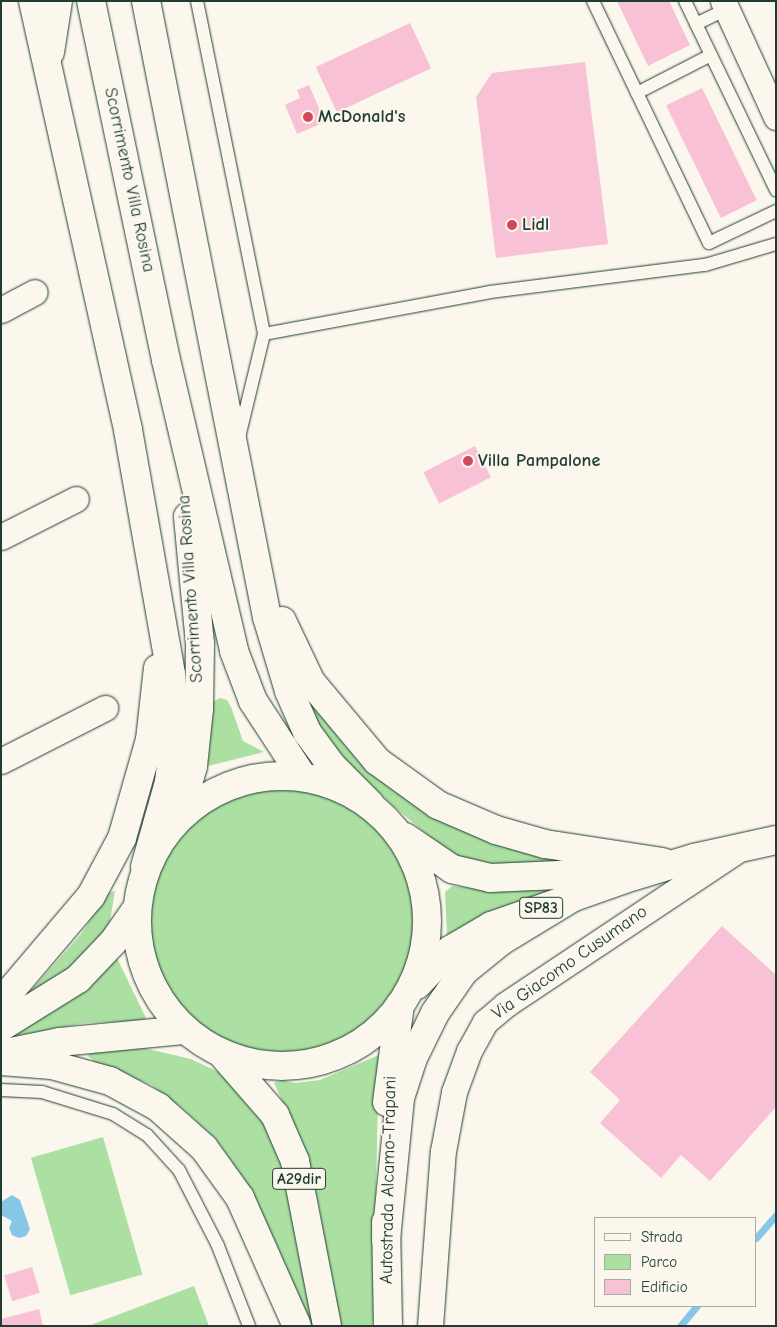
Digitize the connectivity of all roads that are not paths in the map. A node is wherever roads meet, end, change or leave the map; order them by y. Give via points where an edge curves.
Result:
1 (33, 1) edge
2 (58, 1) edge
3 (91, 1) edge
4 (146, 1) edge
5 (197, 1) edge
6 (593, 1) edge
7 (685, 1) edge
8 (725, 5) edge
9 (696, 24) junction
10 (711, 55) junction
11 (47, 71) junction
12 (637, 93) junction
13 (776, 117) edge
14 (776, 190) edge
15 (776, 211) edge
16 (776, 244) edge
17 (35, 292) dead end
18 (1, 310) edge
19 (264, 334) junction
20 (166, 360) junction
21 (236, 454) junction
22 (76, 499) dead end
23 (246, 508) junction
24 (1, 537) edge
25 (163, 622) junction
26 (105, 708) dead end
27 (1, 761) edge
28 (302, 776) junction
29 (370, 804) junction
30 (179, 817) junction
31 (396, 830) junction
32 (776, 840) edge
33 (741, 847) junction
34 (694, 858) junction
35 (664, 862) junction
36 (146, 867) junction
37 (580, 893) junction
38 (136, 910) junction
39 (404, 999) junction
40 (1, 1002) edge
41 (1, 1027) edge
42 (185, 1030) junction
43 (1, 1054) edge
44 (222, 1054) junction
45 (1, 1060) edge
46 (1, 1090) edge
47 (386, 1240) junction
48 (249, 1326) edge
49 (297, 1326) edge
50 (327, 1326) edge
51 (388, 1326) edge
52 (430, 1326) edge

1 - 11 main road
2 - 11 main road
3 - 20 main road, Scorrimento Villa Rosina
4 - 21 main road
5 - 19 lane
6 - 12 lane
7 - 9 lane
8 - 9 lane
8 - 13 street
9 - 10 lane
10 - 12 lane
10 - 14 lane
11 - 25 main road via 128,430
12 - 15 lane via 709,243
16 - 19 lane via 705,265 490,292
17 - 18 street
19 - 21 lane
20 - 28 main road, Scorrimento Villa Rosina via 234,651 254,701
20 - 30 main road, Scorrimento Villa Rosina via 193,554 200,644 199,709 193,766
21 - 23 main road
22 - 24 street
23 - 29 main road via 267,617 289,691 307,732 332,766
23 - 35 main road via 280,615 312,682 376,761 438,805 496,830 585,851
25 - 36 main road via 175,727 169,782
25 - 40 main road via 150,740 122,838 91,896
26 - 27 street
28 - 29 main road via 338,786
28 - 30 main road via 257,776 215,790
29 - 31 main road
30 - 36 main road via 159,840
31 - 35 main road, SP83 via 452,869 490,878 558,875
31 - 39 main road via 418,868 427,910 424,953
32 - 33 main road, SP83
33 - 34 main road, SP83
33 - 52 street, Via Giacomo Cusumano via 484,1022 454,1092 443,1151
34 - 35 main road, SP83
34 - 37 main road, SP83
36 - 38 main road
37 - 39 main road, SP83 via 491,926 450,950
37 - 47 main road via 501,941 464,971 435,1013 412,1060 400,1098
38 - 41 main road via 114,941 78,979
38 - 42 main road via 140,954 156,996
39 - 44 main road via 382,1028 346,1052 306,1065 263,1066
39 - 47 main road, Autostrada Alcamo-Trapani via 387,1091
42 - 43 main road via 60,1042
42 - 44 main road
44 - 50 main road, A29dir via 275,1115 296,1162
45 - 49 main road via 52,1065 110,1081 158,1107 204,1148 240,1198
46 - 48 lane via 42,1092 112,1114 147,1135 179,1170 218,1246
47 - 51 main road, Autostrada Alcamo-Trapani

